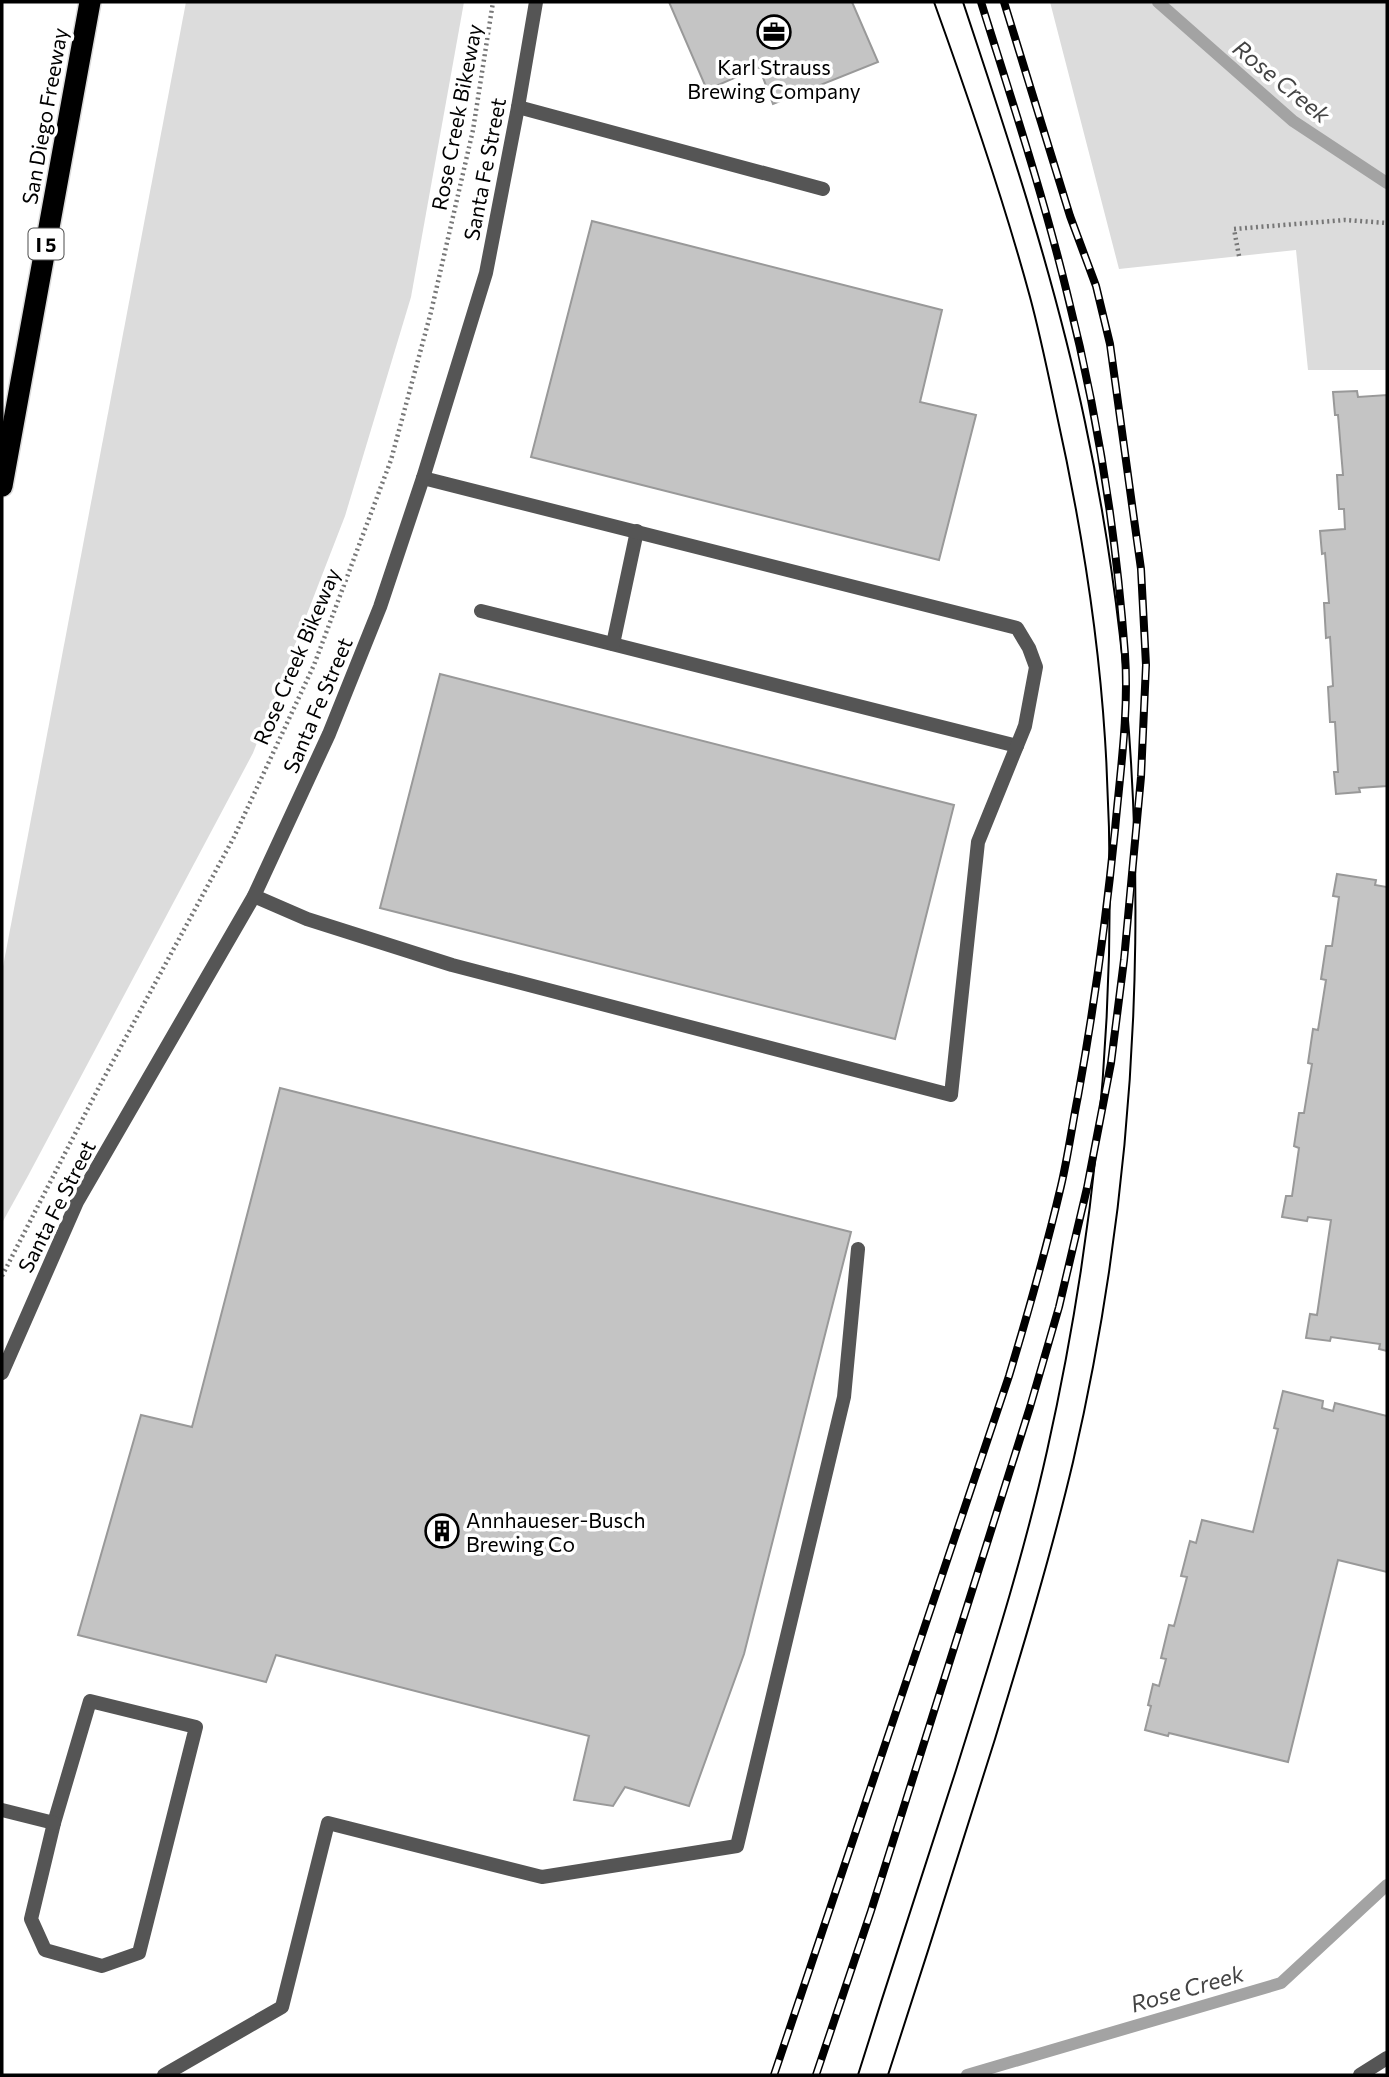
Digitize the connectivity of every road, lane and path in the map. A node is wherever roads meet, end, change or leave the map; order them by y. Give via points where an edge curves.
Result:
1 (90, 2) edge
2 (493, 2) edge
3 (536, 2) edge
4 (518, 107) junction
5 (823, 189) dead end
6 (1387, 223) edge
7 (1239, 256) dead end
8 (423, 478) junction
9 (2, 486) edge
10 (637, 531) junction
11 (481, 611) dead end
12 (613, 644) junction
13 (1017, 746) junction
14 (254, 896) junction
15 (858, 1249) dead end
16 (2, 1276) edge
17 (2, 1373) edge
18 (2, 1810) edge
19 (54, 1823) junction
20 (1387, 2058) edge
21 (164, 2075) edge
22 (1360, 2075) edge

1 - 9 highway, San Diego Freeway / I 5
2 - 16 path, Rose Creek Bikeway via 473,130 431,312 391,460 314,665 234,837
3 - 4 street, Santa Fe Street
4 - 5 street
4 - 8 street, Santa Fe Street via 486,273
6 - 7 path via 1345,220 1234,229
8 - 10 street
8 - 14 street, Santa Fe Street via 380,607 330,734
10 - 12 street
10 - 13 street via 1017,628 1036,667 1026,726
11 - 12 street
12 - 13 street
13 - 14 street via 978,842 951,1095 452,965 307,919
14 - 17 street, Santa Fe Street via 77,1202
15 - 21 street via 844,1396 737,1846 542,1877 328,1823 282,2007
18 - 19 street
19 - 19 street via 31,1919 45,1950 102,1966 139,1953 196,1727 90,1701
20 - 22 street

